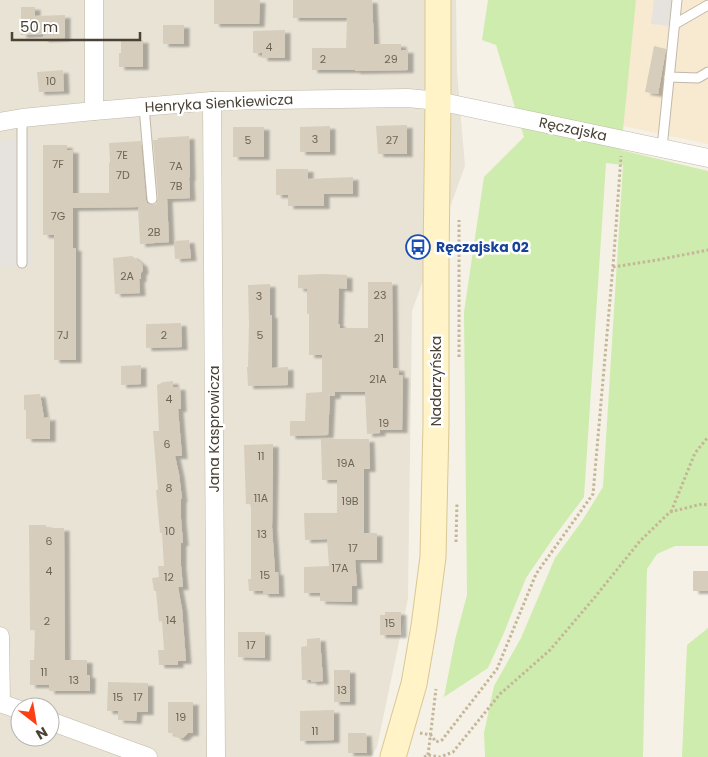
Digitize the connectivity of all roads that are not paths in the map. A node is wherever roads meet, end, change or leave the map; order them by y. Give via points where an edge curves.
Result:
1 (94, 0) edge
2 (438, 0) edge
3 (677, 0) edge
4 (708, 5) edge
5 (675, 24) junction
6 (708, 72) edge
7 (669, 77) junction
8 (212, 101) junction
9 (438, 101) junction
10 (144, 107) junction
11 (94, 111) junction
12 (22, 118) junction
13 (0, 122) edge
14 (662, 148) junction
15 (708, 158) edge
16 (152, 199) dead end
17 (22, 263) dead end
18 (0, 636) edge
19 (1, 703) edge
20 (60, 725) edge
21 (148, 757) edge
22 (216, 757) edge
23 (393, 757) edge

1 - 11 street
2 - 9 main road, Nadarzyńska
3 - 5 lane
4 - 5 lane
5 - 7 lane
6 - 7 lane via 698,78
7 - 14 lane
8 - 9 street, Henryka Sienkiewicza via 408,98
8 - 10 street, Henryka Sienkiewicza
8 - 22 street, Jana Kasprowicza
9 - 14 street, Ręczajska
9 - 23 main road, Nadarzyńska via 433,556 414,684
10 - 11 street, Henryka Sienkiewicza
10 - 16 lane
11 - 12 street, Henryka Sienkiewicza
12 - 13 street, Henryka Sienkiewicza
12 - 17 lane
14 - 15 street, Ręczajska
18 - 19 street
20 - 21 street

